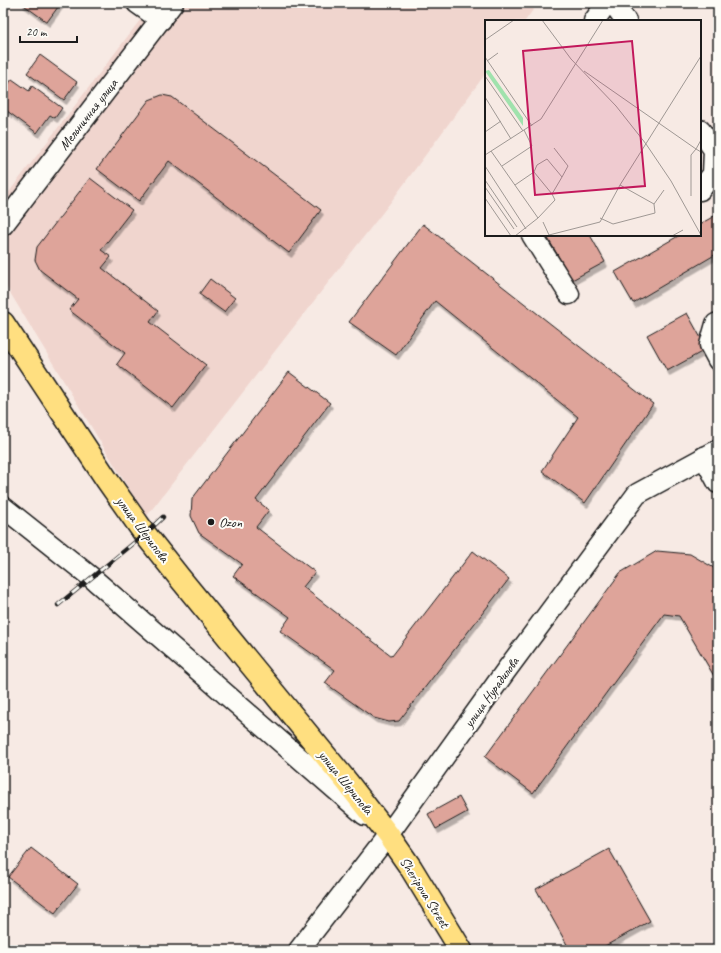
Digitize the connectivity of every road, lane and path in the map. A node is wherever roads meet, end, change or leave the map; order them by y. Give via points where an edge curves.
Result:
1 (137, 3) edge
2 (173, 3) edge
3 (607, 3) edge
4 (613, 3) edge
5 (161, 20) junction
6 (595, 20) edge
7 (625, 20) edge
8 (701, 131) edge
9 (716, 149) edge
10 (701, 189) edge
11 (3, 225) edge
12 (533, 236) edge
13 (569, 294) dead end
14 (3, 323) edge
15 (718, 323) edge
16 (718, 360) edge
17 (711, 454) edge
18 (718, 483) edge
19 (3, 507) edge
20 (388, 835) junction
21 (299, 950) edge
22 (461, 950) edge

1 - 5 street
2 - 5 street, Мельничная улица
3 - 6 street
4 - 7 street
5 - 11 street, Мельничная улица
8 - 9 street
9 - 10 street via 713,174
12 - 13 street
14 - 20 main road, улица Шерипова via 145,534
15 - 16 street via 710,345
17 - 18 street
17 - 20 street, улица Нурадилова via 637,494 519,652
19 - 20 street, улица Шерипова via 91,577
20 - 21 street, улица Нурадилова
20 - 22 main road, Sheripova Street

